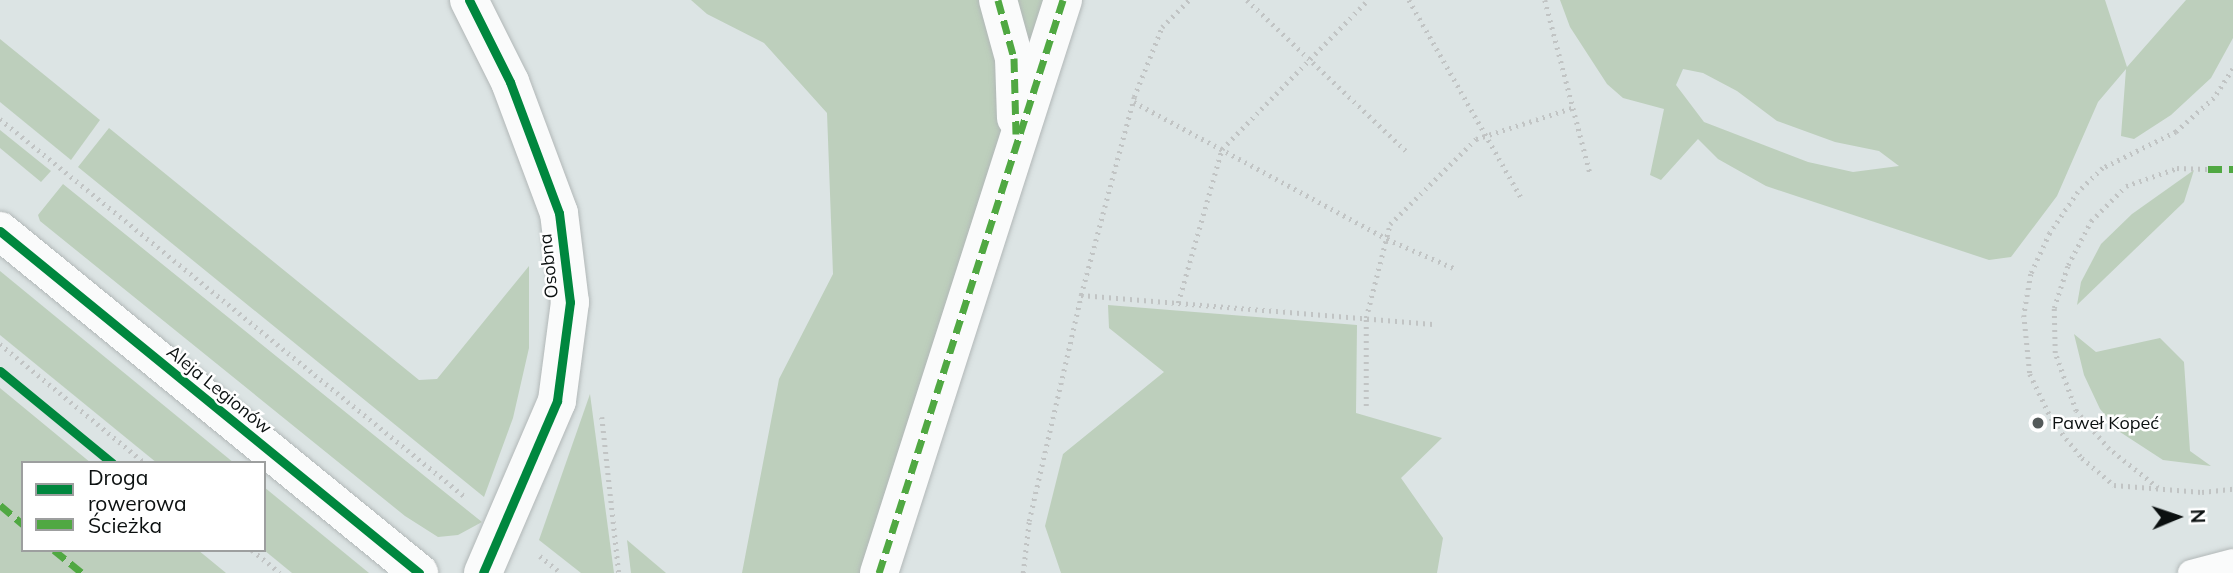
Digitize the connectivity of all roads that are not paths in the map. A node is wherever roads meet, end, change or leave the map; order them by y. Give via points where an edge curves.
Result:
1 (468, 0) edge
2 (998, 0) edge
3 (1063, 0) edge
4 (1017, 144) junction
5 (0, 231) edge
6 (2233, 562) edge
7 (419, 573) edge
8 (483, 573) edge
9 (878, 573) edge
10 (2191, 573) edge

1 - 8 street, Osobna via 510,82 559,213 570,302 557,401
2 - 4 street via 1014,58
3 - 4 street
4 - 9 street
5 - 7 street, Aleja Legionów
6 - 10 lane

